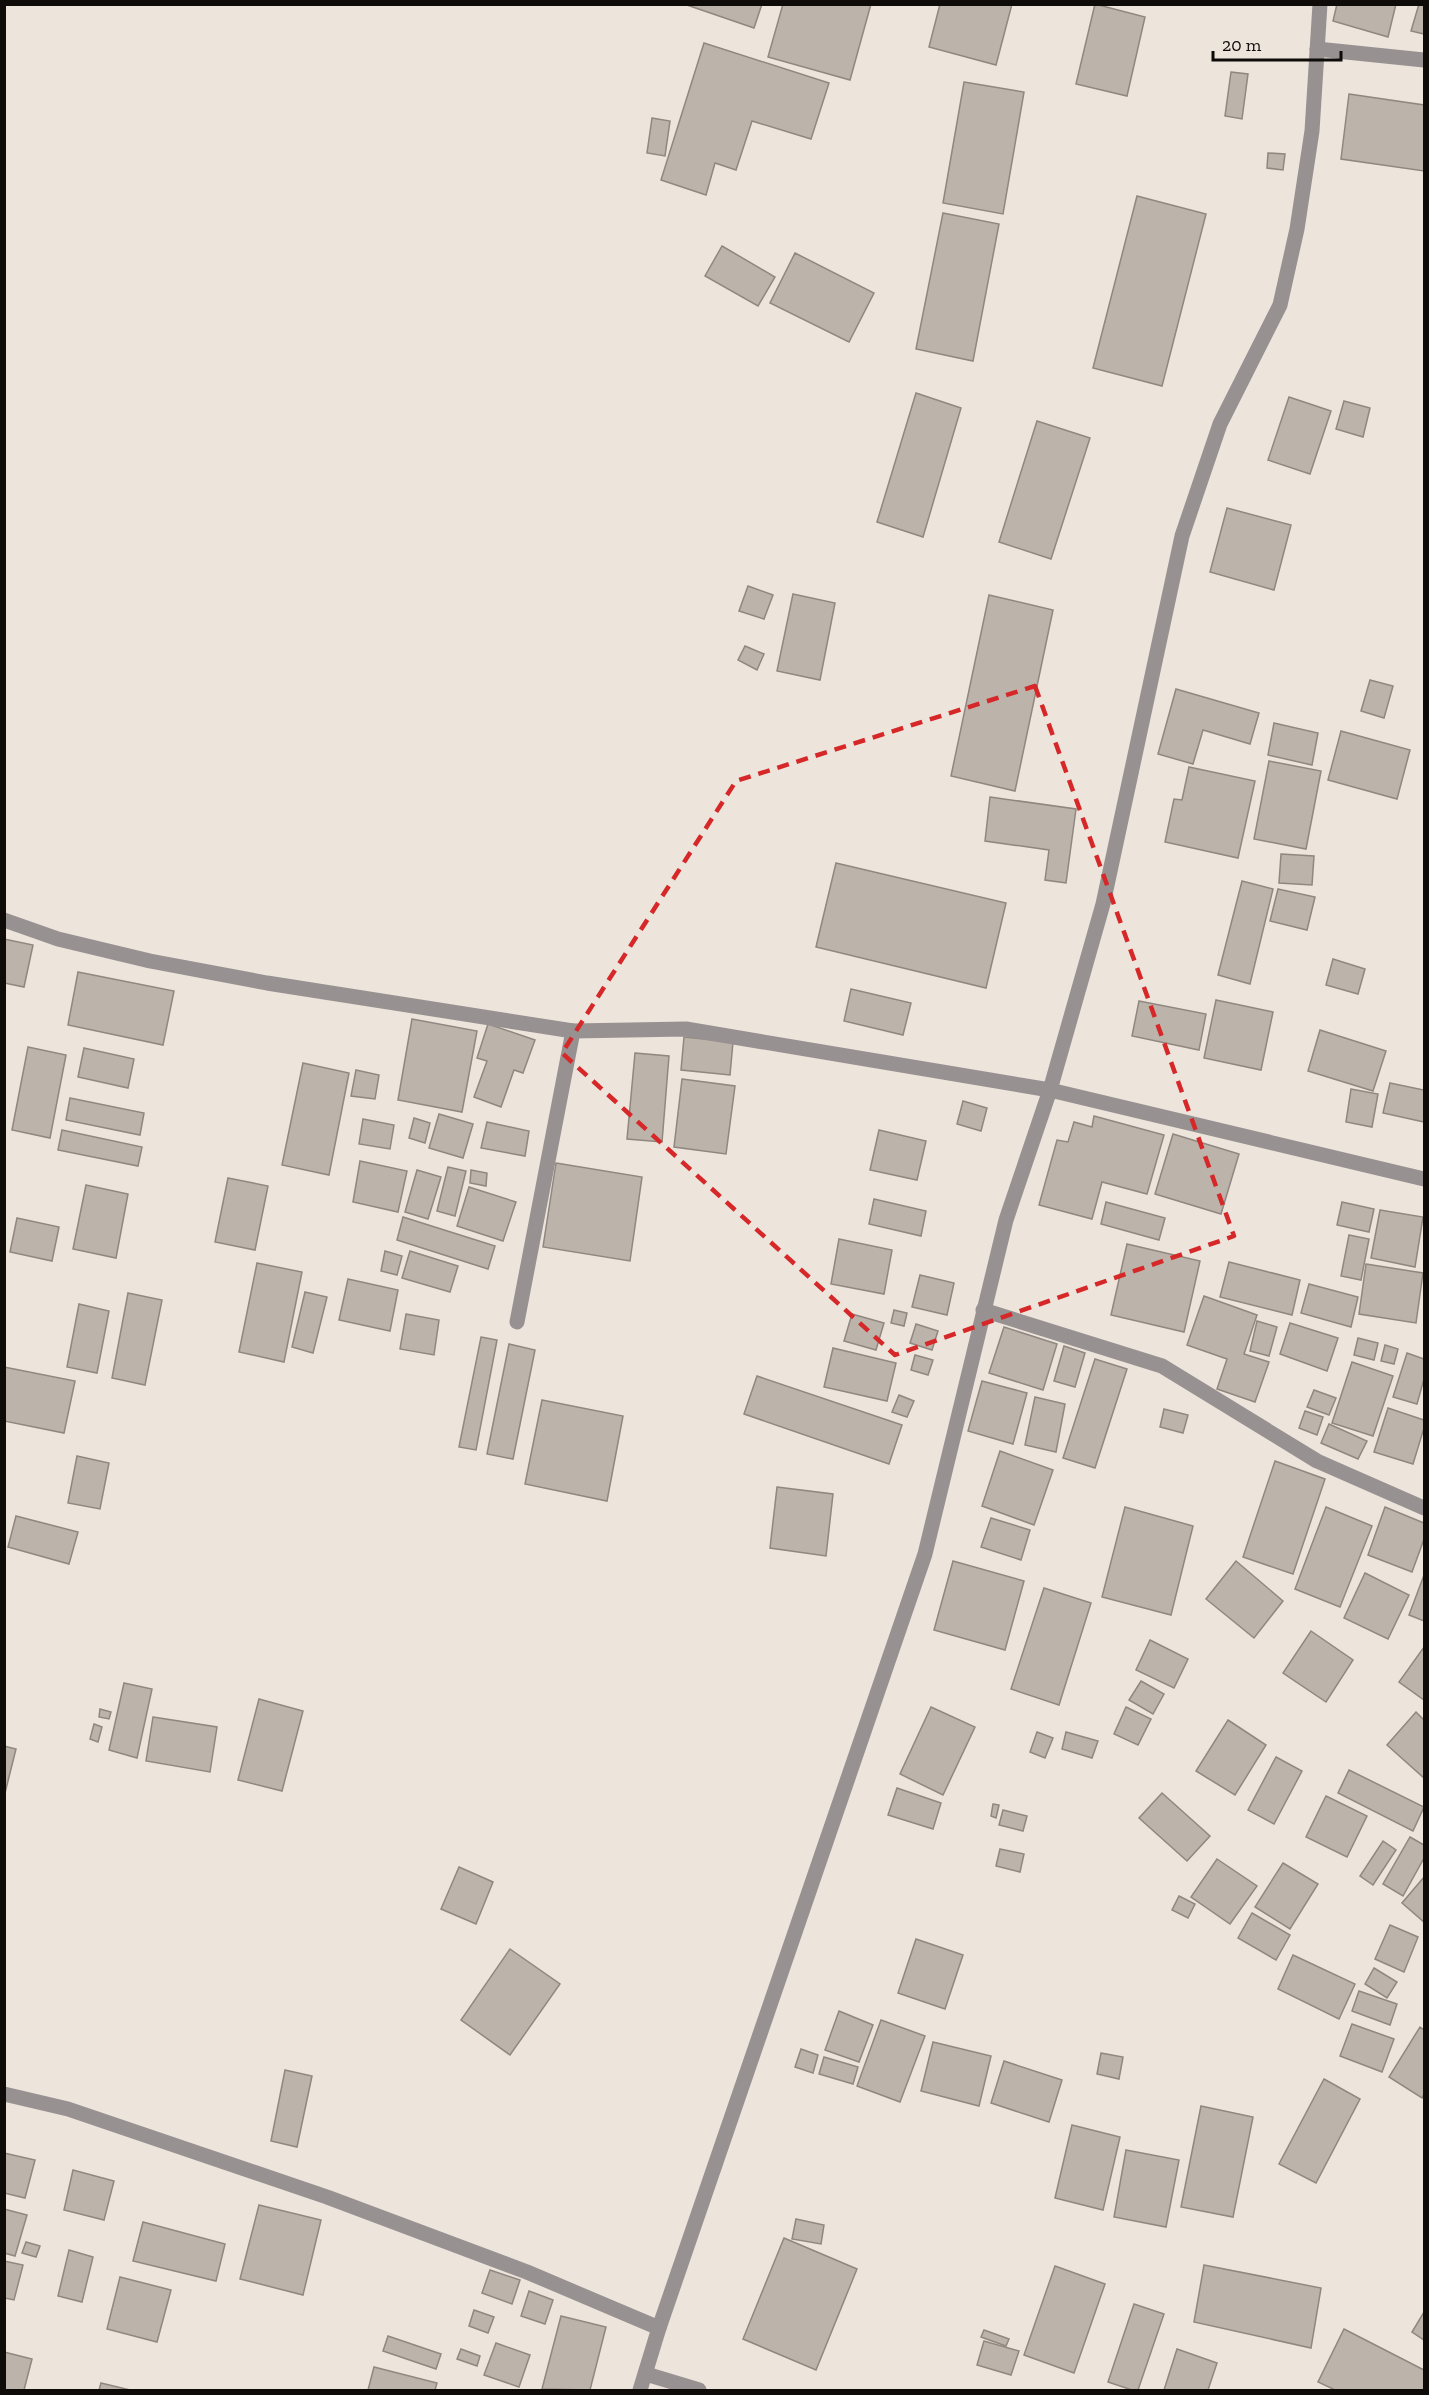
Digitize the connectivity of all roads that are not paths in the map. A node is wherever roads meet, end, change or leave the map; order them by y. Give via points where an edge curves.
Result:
1 (1320, 4) edge
2 (1317, 49) junction
3 (1425, 60) edge
4 (4, 920) edge
5 (573, 1031) junction
6 (1050, 1090) junction
7 (1425, 1179) edge
8 (982, 1310) junction
9 (518, 1322) dead end
10 (1425, 1508) edge
11 (4, 2094) edge
12 (659, 2328) junction
13 (646, 2374) junction
14 (640, 2391) edge
15 (699, 2391) edge

1 - 2 street
2 - 3 street
2 - 6 street via 1312,130 1297,230 1280,305 1220,424 1182,536 1103,904
4 - 5 street via 58,939 150,961
5 - 6 street via 686,1029
5 - 9 street
6 - 7 street
6 - 8 street via 1006,1220
8 - 10 street via 1162,1366 1317,1461
8 - 12 street via 925,1554
11 - 12 street via 68,2109 327,2197 527,2272
12 - 13 street
13 - 14 street
13 - 15 street

